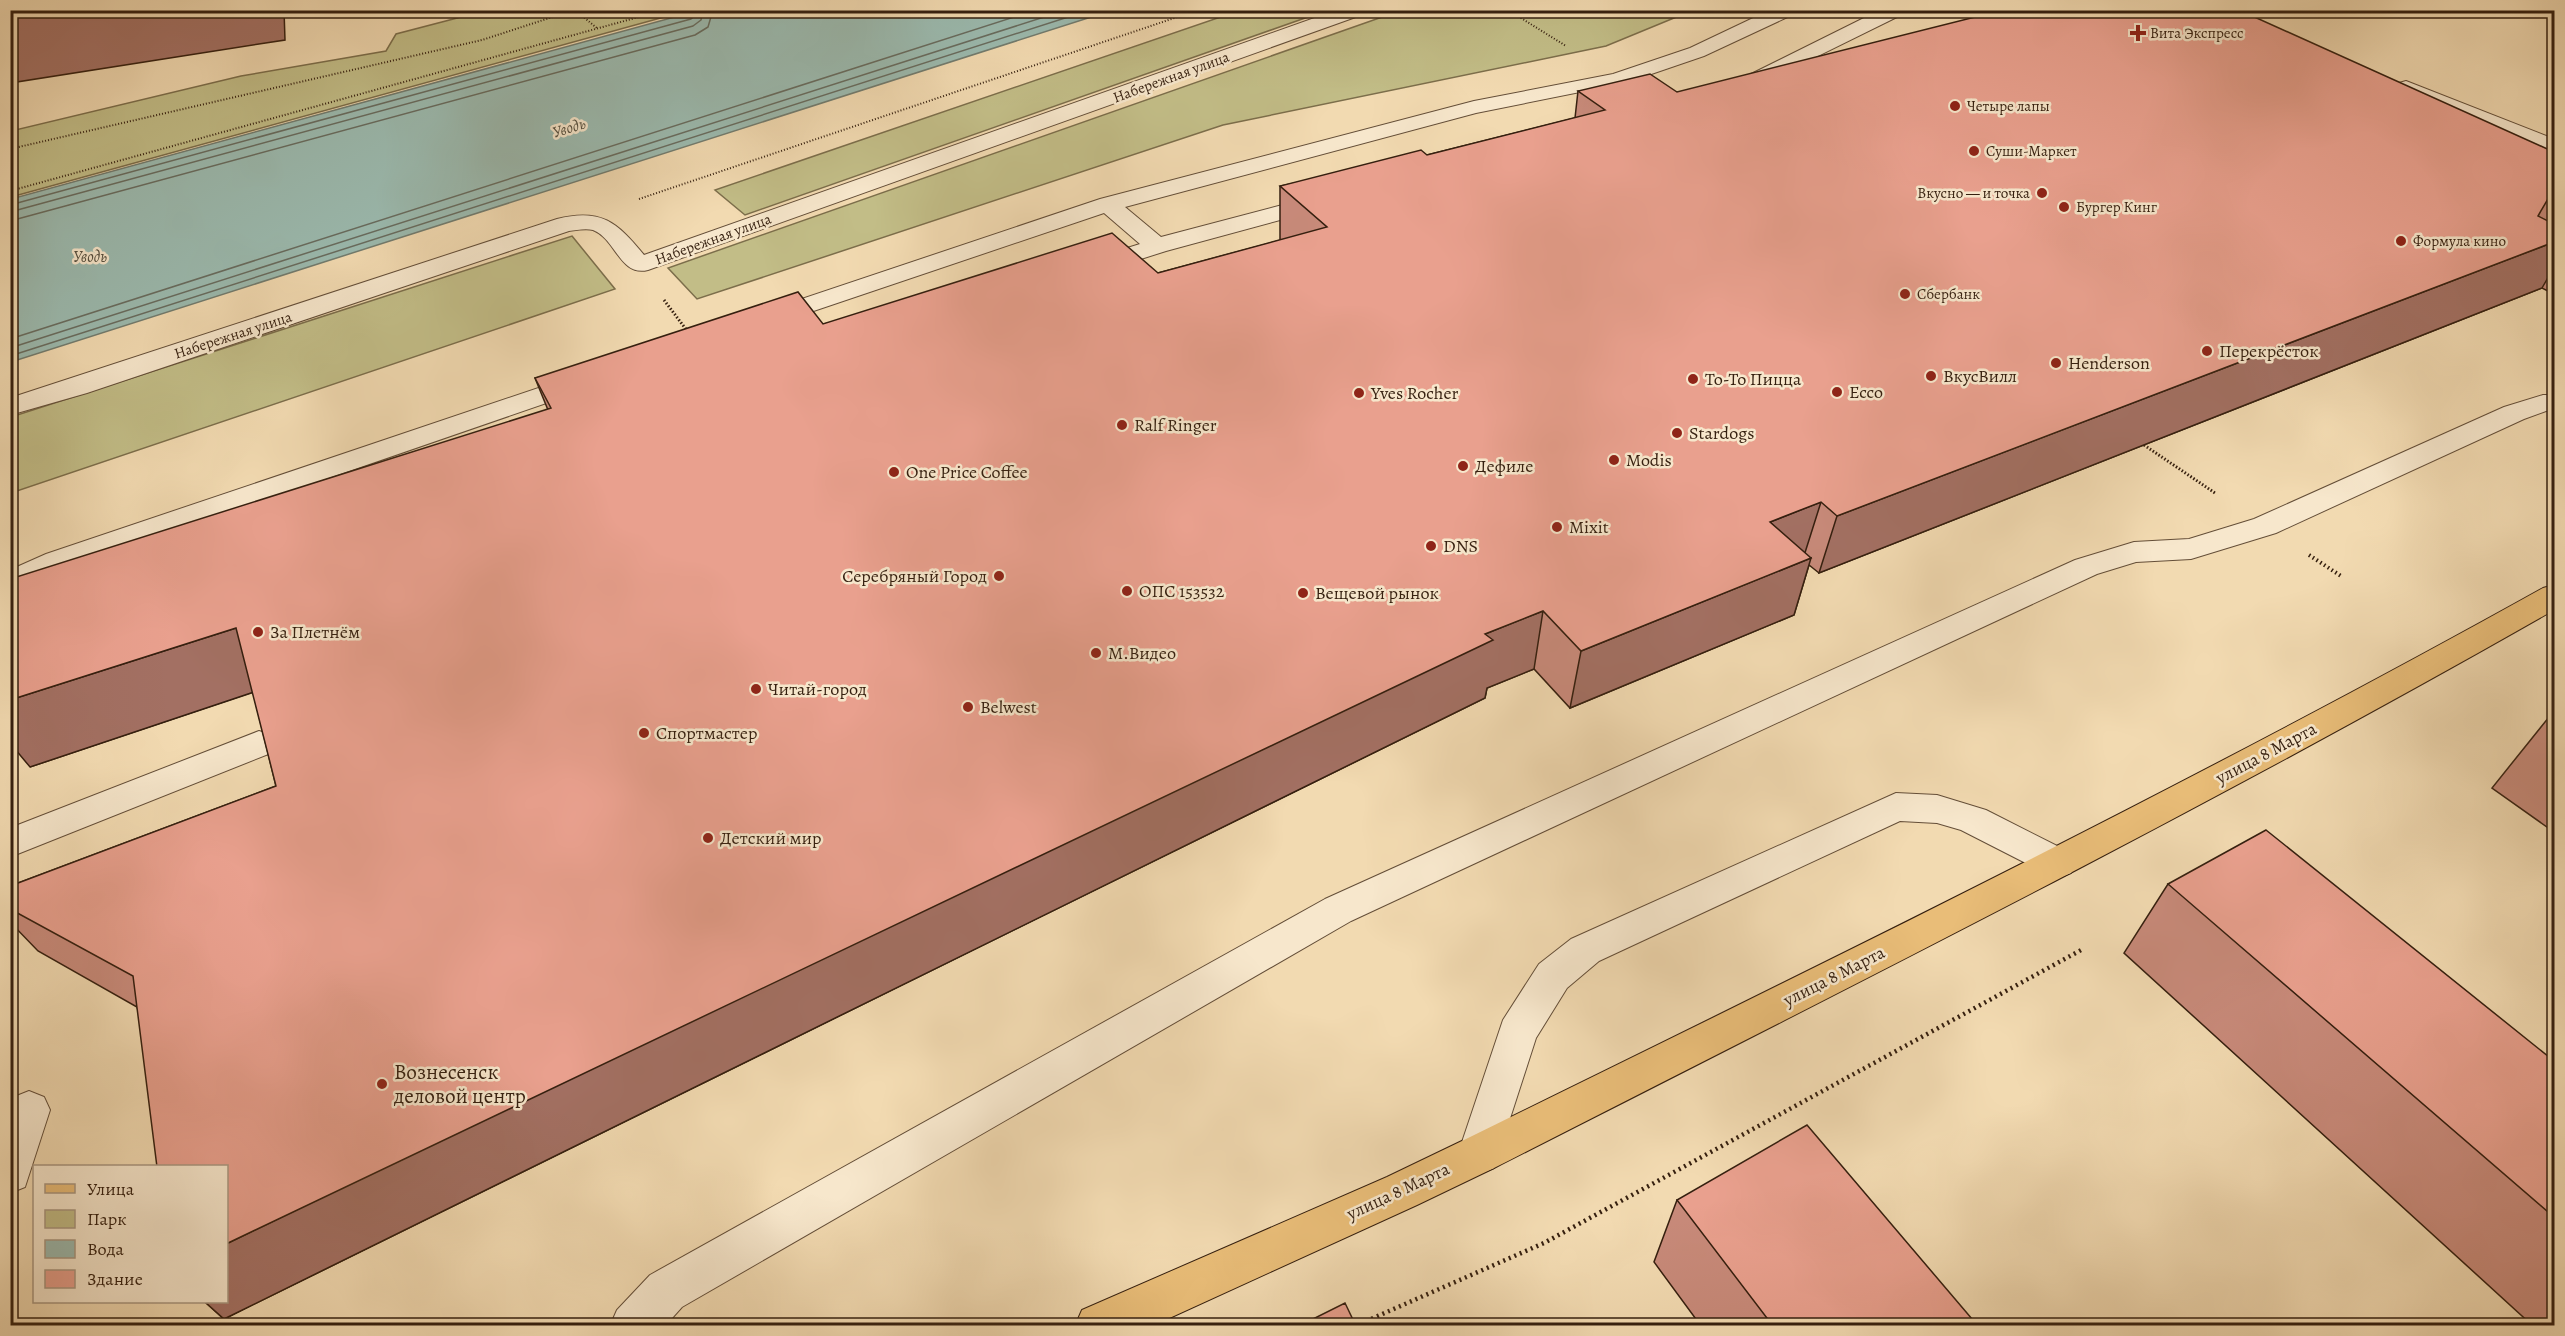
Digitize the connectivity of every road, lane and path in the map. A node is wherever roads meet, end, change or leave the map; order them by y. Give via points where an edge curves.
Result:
1 (574, 10) edge
2 (664, 10) edge
3 (1198, 10) edge
4 (1358, 10) edge
5 (1787, 10) edge
6 (1896, 10) edge
7 (598, 29) junction
8 (1838, 61) edge
9 (1764, 75) junction
10 (1721, 92) edge
11 (2554, 147) edge
12 (10, 149) edge
13 (2554, 161) edge
14 (10, 191) edge
15 (1350, 194) edge
16 (1108, 204) junction
17 (565, 224) junction
18 (1157, 246) junction
19 (639, 265) junction
20 (1066, 274) edge
21 (695, 342) joint
22 (606, 373) edge
23 (2554, 403) edge
24 (10, 407) edge
25 (10, 582) edge
26 (2554, 596) edge
27 (259, 744) edge
28 (10, 843) edge
29 (2058, 862) junction
30 (2083, 949) dead end
31 (29, 1110) dead end
32 (1479, 1154) junction
33 (10, 1173) edge
34 (633, 1326) edge
35 (1098, 1326) edge
36 (1355, 1326) edge

1 - 7 path
1 - 12 path via 482,40
2 - 7 path
3 - 17 path
4 - 19 street, Набережная улица
5 - 16 street via 1697,52 1618,79 1474,107
6 - 9 street
7 - 14 path
8 - 9 street
9 - 10 street
11 - 13 street via 2391,87
15 - 18 street
16 - 18 street
16 - 21 street
17 - 19 street, Набережная улица via 592,221 606,225
17 - 24 street, Набережная улица
18 - 20 street
19 - 21 path
22 - 25 street via 69,557
23 - 34 street via 2514,412 2265,526 2191,549 2134,552 2086,567 1338,910 666,1290
26 - 29 main road, улица 8 Марта via 2290,741
27 - 28 street
29 - 32 main road, улица 8 Марта
29 - 32 street via 1973,820 1937,809 1896,807 1585,950 1553,976 1516,1032
30 - 36 path via 1544,1243
31 - 33 street
32 - 35 main road, улица 8 Марта

